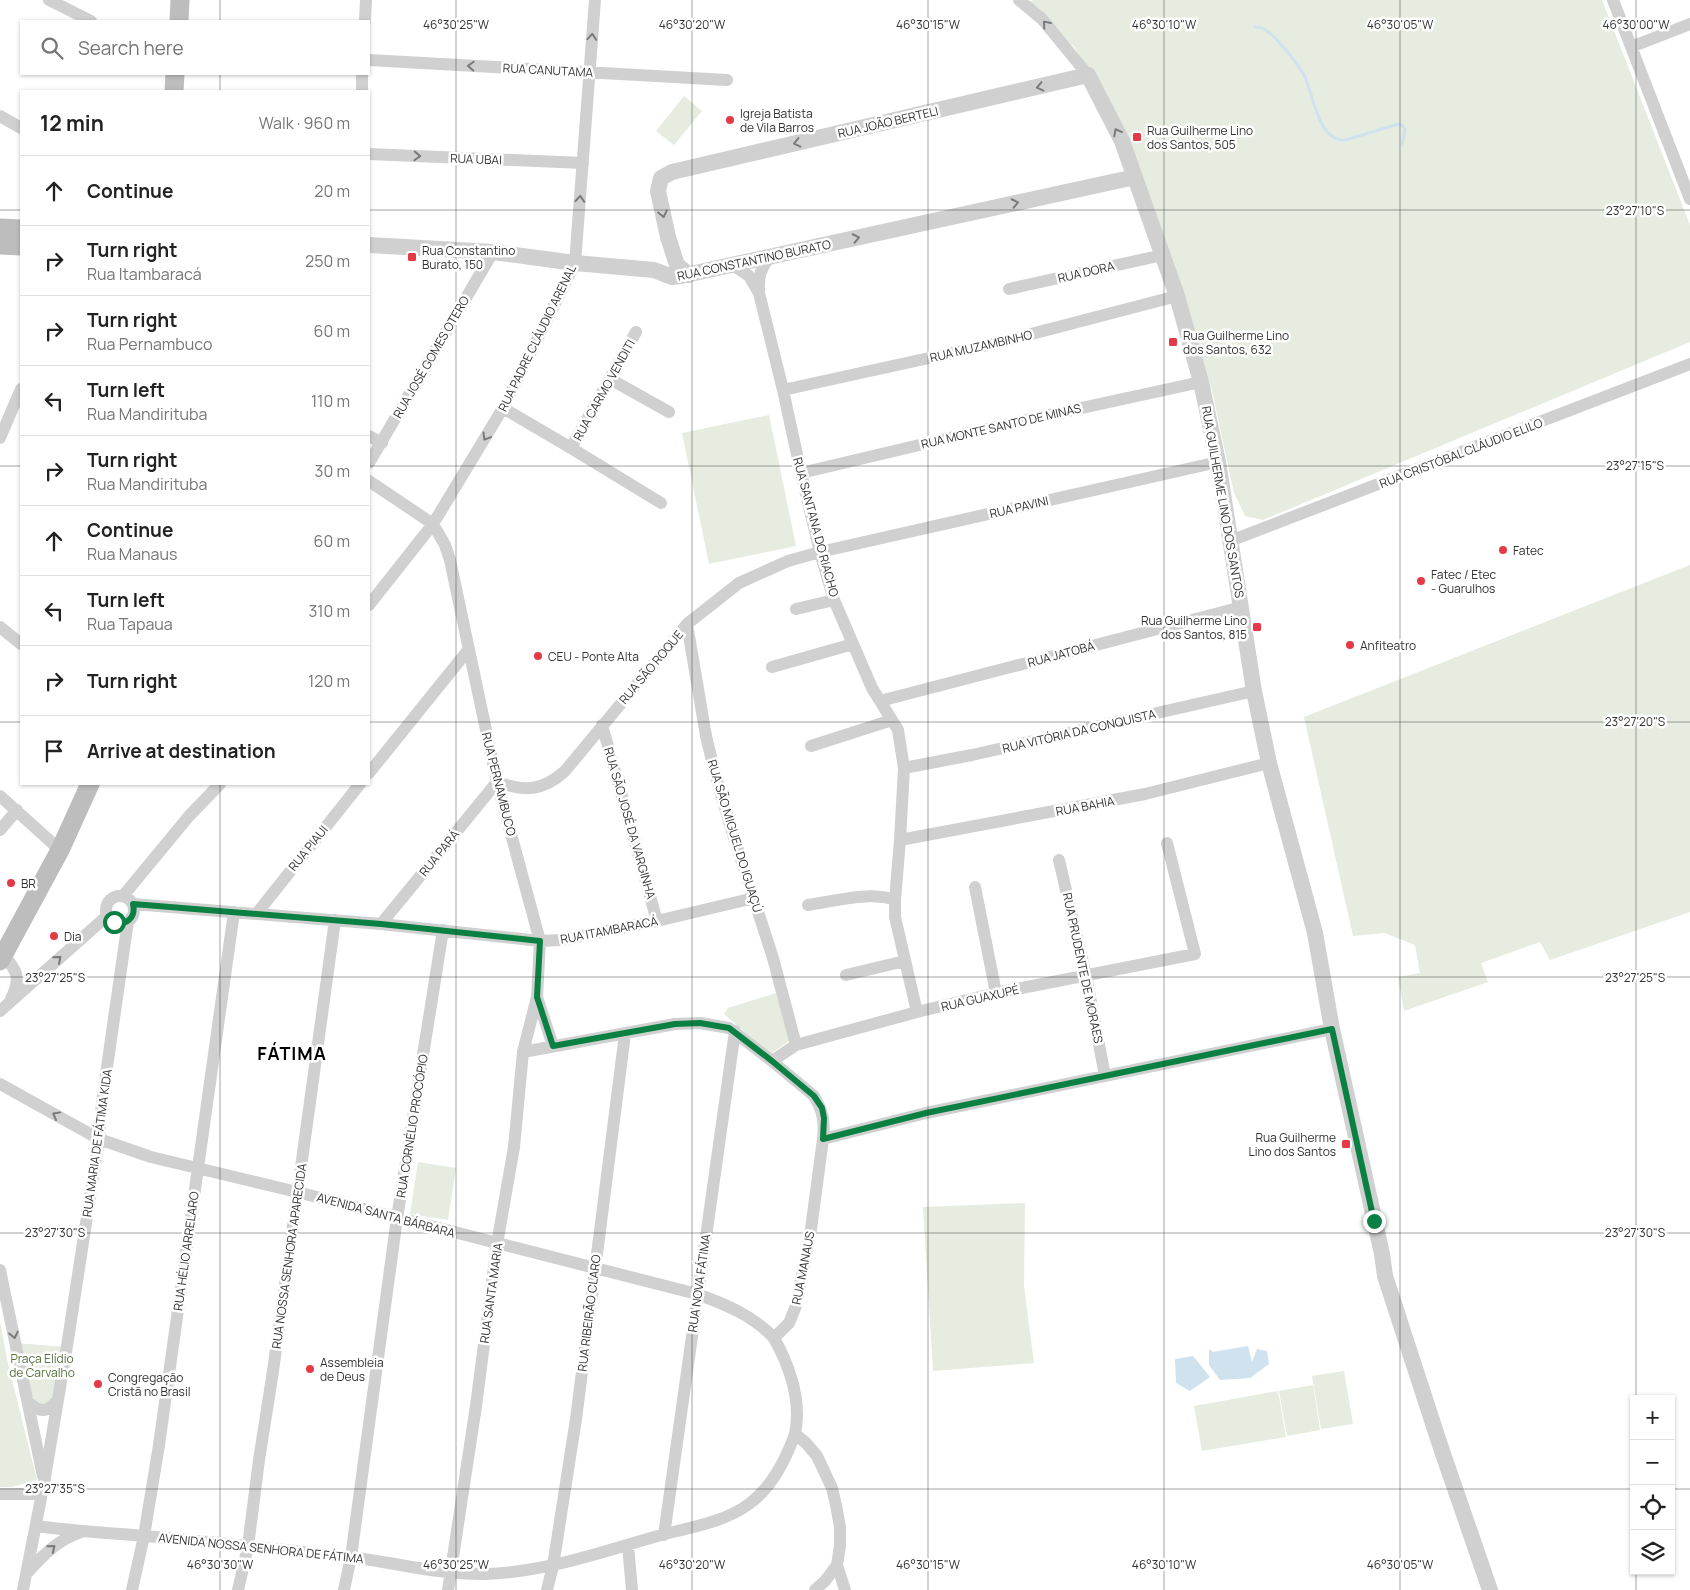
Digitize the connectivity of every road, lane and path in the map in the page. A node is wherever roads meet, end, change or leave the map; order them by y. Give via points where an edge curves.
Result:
1 (48, 0) edge
2 (180, 0) edge
3 (366, 0) edge
4 (595, 0) edge
5 (1019, 0) edge
6 (1613, 0) edge
7 (89, 20) edge
8 (179, 20) edge
9 (365, 20) edge
10 (1690, 24) edge
11 (1631, 47) junction
12 (370, 60) edge
13 (590, 73) junction
14 (176, 75) edge
15 (362, 75) edge
16 (1088, 76) junction
17 (727, 80) dead end
18 (174, 90) edge
19 (362, 90) edge
20 (0, 116) edge
21 (20, 127) edge
22 (370, 154) edge
23 (583, 163) junction
24 (1135, 177) junction
25 (1690, 199) edge
26 (0, 228) edge
27 (20, 229) edge
28 (668, 237) junction
29 (0, 245) edge
30 (370, 245) edge
31 (20, 246) edge
32 (493, 252) junction
33 (1163, 255) junction
34 (770, 257) junction
35 (575, 263) junction
36 (733, 264) junction
37 (654, 270) junction
38 (689, 275) junction
39 (1009, 289) dead end
40 (759, 293) junction
41 (1177, 296) junction
42 (636, 332) dead end
43 (1690, 364) edge
44 (610, 379) junction
45 (1201, 382) junction
46 (784, 390) junction
47 (20, 391) edge
48 (503, 408) junction
49 (669, 412) dead end
50 (370, 437) edge
51 (0, 438) edge
52 (382, 443) junction
53 (571, 448) junction
54 (370, 461) edge
55 (1218, 462) junction
56 (801, 473) junction
57 (370, 482) edge
58 (661, 504) dead end
59 (433, 524) junction
60 (1230, 541) junction
61 (820, 552) junction
62 (834, 600) junction
63 (370, 604) edge
64 (1242, 608) junction
65 (796, 609) dead end
66 (687, 624) junction
67 (0, 627) edge
68 (20, 643) edge
69 (853, 644) junction
70 (469, 650) junction
71 (772, 667) dead end
72 (1254, 691) junction
73 (880, 701) junction
74 (892, 720) junction
75 (602, 726) junction
76 (811, 746) dead end
77 (1269, 763) junction
78 (904, 768) junction
79 (370, 772) edge
80 (497, 782) junction
81 (219, 785) edge
82 (359, 785) edge
83 (90, 786) edge
84 (0, 796) edge
85 (17, 810) junction
86 (0, 830) edge
87 (900, 840) junction
88 (1168, 842) dead end
89 (60, 850) junction
90 (1060, 860) dead end
91 (975, 887) dead end
92 (754, 898) junction
93 (128, 900) junction
94 (895, 900) junction
95 (808, 905) dead end
96 (234, 912) junction
97 (257, 913) junction
98 (107, 916) junction
99 (335, 920) junction
100 (128, 921) junction
101 (657, 921) junction
102 (381, 924) junction
103 (443, 930) junction
104 (540, 941) junction
105 (1, 956) edge
106 (905, 961) junction
107 (846, 976) dead end
108 (1086, 976) junction
109 (996, 994) junction
110 (537, 997) junction
111 (4, 1007) edge
112 (917, 1012) junction
113 (1332, 1029) junction
114 (735, 1031) junction
115 (625, 1034) junction
116 (796, 1045) junction
117 (553, 1046) junction
118 (524, 1052) junction
119 (772, 1061) junction
120 (1105, 1076) junction
121 (0, 1084) edge
122 (99, 1139) junction
123 (823, 1139) junction
124 (198, 1169) junction
125 (297, 1192) junction
126 (397, 1218) junction
127 (497, 1244) junction
128 (595, 1269) junction
129 (0, 1270) edge
130 (697, 1294) junction
131 (774, 1338) junction
132 (58, 1400) junction
133 (28, 1402) junction
134 (795, 1434) junction
135 (43, 1489) junction
136 (0, 1494) edge
137 (37, 1526) junction
138 (80, 1532) junction
139 (664, 1535) junction
140 (144, 1536) junction
141 (248, 1546) junction
142 (628, 1546) junction
143 (351, 1557) junction
144 (837, 1565) junction
145 (553, 1566) junction
146 (28, 1572) junction
147 (451, 1573) junction
148 (23, 1590) edge
149 (132, 1590) edge
150 (238, 1590) edge
151 (344, 1590) edge
152 (448, 1590) edge
153 (547, 1590) edge
154 (632, 1590) edge
155 (815, 1590) edge
156 (845, 1590) edge
157 (1490, 1590) edge

1 - 7 street
2 - 8 main road
3 - 9 street
13 -> 4 street, RUA PADRE CLÁUDIO ARENAL
16 -> 5 street, RUA GUILHERME LINO DOS SANTOS via 1042,19
6 - 11 street
10 - 11 street
11 - 25 street
13 -> 12 street, RUA CANUTAMA
13 - 17 street, RUA CANUTAMA
13 - 23 street, RUA PADRE CLÁUDIO ARENAL
14 - 18 main road
15 - 19 street
24 -> 16 street, RUA GUILHERME LINO DOS SANTOS via 1122,141
16 -> 28 street, RUA JOÃO BERTELI via 672,172 661,178 658,191
20 - 21 street
22 -> 23 street, RUA UBAI
35 -> 23 street, RUA PADRE CLÁUDIO ARENAL
24 - 33 street, RUA GUILHERME LINO DOS SANTOS
34 -> 24 street, RUA CONSTANTINO BURATO
26 - 27 main road
28 - 37 street, RUA JOÃO BERTELI via 665,263
28 - 38 street, RUA JOÃO BERTELI via 677,264
29 - 31 main road
30 - 32 street, RUA CONSTANTINO BURATO
32 - 35 street, RUA CONSTANTINO BURATO
32 - 52 street, RUA JOSÉ GOMES OTERO
33 - 39 street, RUA DORA
33 - 41 street, RUA GUILHERME LINO DOS SANTOS
34 - 36 street, RUA CONSTANTINO BURATO
34 - 40 street, RUA SANTANA DO RIACHO via 759,274
35 - 37 street, RUA CONSTANTINO BURATO
35 - 48 street, RUA PADRE CLÁUDIO ARENAL
36 - 38 street, RUA CONSTANTINO BURATO
36 - 40 street, RUA SANTANA DO RIACHO via 749,276
37 - 38 street, RUA CONSTANTINO BURATO via 672,277
40 - 46 street, RUA SANTANA DO RIACHO
41 - 45 street, RUA GUILHERME LINO DOS SANTOS
41 - 46 street, RUA MUZAMBINHO via 992,344
42 - 44 street, RUA CARMO VENDITI
43 - 60 street, RUA CRISTÓBAL CLÁUDIO ELILO
44 - 49 street
44 - 53 street, RUA CARMO VENDITI
45 - 55 street, RUA GUILHERME LINO DOS SANTOS
45 - 56 street, RUA MONTE SANTO DE MINAS
46 - 56 street, RUA SANTANA DO RIACHO
47 - 51 street
48 - 53 street
48 -> 59 street, RUA PADRE CLÁUDIO ARENAL
50 - 52 street
52 - 54 street, RUA JOSÉ GOMES OTERO
53 - 58 street
55 - 60 street, RUA GUILHERME LINO DOS SANTOS
55 - 61 street, RUA PAVINI
56 - 61 street, RUA SANTANA DO RIACHO
57 - 59 street
59 - 63 street, RUA PADRE CLÁUDIO ARENAL
59 - 70 street, RUA PERNAMBUCO via 450,560
60 - 64 street, RUA GUILHERME LINO DOS SANTOS
61 - 62 street, RUA SANTANA DO RIACHO
61 - 66 street, RUA SÃO ROQUE via 788,561 739,583
62 - 65 street
62 - 69 street, RUA SANTANA DO RIACHO
64 - 72 street, RUA GUILHERME LINO DOS SANTOS
64 - 73 street, RUA JATOBÁ
66 - 75 street, RUA SÃO ROQUE
66 - 92 street, RUA SÃO MIGUEL DO IGUAÇÚ via 706,736
67 - 68 street
69 - 71 street
69 - 73 street, RUA SANTANA DO RIACHO
70 - 79 street
70 - 80 street, RUA PERNAMBUCO
72 - 77 street, RUA GUILHERME LINO DOS SANTOS
72 - 78 street, RUA VITÓRIA DA CONQUISTA
73 - 74 street, RUA SANTANA DO RIACHO
74 - 76 street
74 - 78 street, RUA SANTANA DO RIACHO via 898,730
75 - 80 street, RUA SÃO ROQUE via 553,782 521,788
75 - 101 street, RUA SÃO JOSÉ DA VARGINHA
77 - 87 street, RUA BAHIA via 1145,794
77 - 113 street, RUA GUILHERME LINO DOS SANTOS via 1315,934
78 - 87 street, RUA SANTANA DO RIACHO
80 - 102 street, RUA PARÁ
80 - 104 street, RUA PERNAMBUCO
81 - 93 street via 189,816
82 - 97 street, RUA PIAUI
83 - 89 main road
84 - 85 street
85 - 86 street
85 - 89 street
87 - 94 street, RUA SANTANA DO RIACHO
88 - 108 street, RUA GUAXUPÉ via 1195,954
89 - 105 main road
90 - 108 street, RUA PRUDENTE DE MORAES
91 - 109 street
92 - 101 street, RUA ITAMBARACÁ
92 - 116 street, RUA SÃO MIGUEL DO IGUAÇÚ
93 - 96 street, RUA ITAMBARACÁ
93 - 98 street via 116,896 110,899 106,905
93 - 100 street via 134,914
94 - 95 street via 868,896
94 - 106 street, RUA SANTANA DO RIACHO via 897,932
96 - 97 street, RUA ITAMBARACÁ
96 - 124 street, RUA HÉLIO ARRELARO
97 - 99 street, RUA ITAMBARACÁ
98 - 100 street via 114,922
111 -> 98 street
99 - 102 street, RUA ITAMBARACÁ
99 - 125 street, RUA NOSSA SENHORA APARECIDA
100 - 122 street, RUA MARIA DE FÁTIMA KIDA
101 - 104 street, RUA ITAMBARACÁ via 561,940
102 - 103 street, RUA ITAMBARACÁ
103 - 104 street, RUA ITAMBARACÁ
103 - 126 street, RUA CORNÉLIO PROCÓPIO
104 - 110 street, RUA PERNAMBUCO
105 - 111 street via 14,966 17,978 16,988
106 - 107 street
106 - 112 street, RUA SANTANA DO RIACHO
108 - 109 street, RUA GUAXUPÉ
108 - 120 street, RUA PRUDENTE DE MORAES
109 - 112 street, RUA GUAXUPÉ
110 - 117 street, RUA PERNAMBUCO
110 - 118 street, RUA SANTA MARIA
112 - 116 street, RUA GUAXUPÉ
113 - 120 street
113 - 157 street, RUA GUILHERME LINO DOS SANTOS via 1385,1276
114 - 115 street via 700,1023 675,1024
114 - 119 street, RUA MANAUS
114 - 130 street, RUA NOVA FÁTIMA
115 - 117 street
115 - 128 street, RUA RIBEIRÃO CLARO
116 - 119 street, RUA GUAXUPÉ
117 - 118 street
118 - 127 street, RUA SANTA MARIA via 514,1147
119 - 123 street, RUA MANAUS via 814,1096 822,1108
120 - 123 street via 926,1113
122 -> 121 street, AVENIDA SANTA BÁRBARA
122 - 124 street, AVENIDA SANTA BÁRBARA
122 - 132 street, RUA MARIA DE FÁTIMA KIDA
123 - 131 street, RUA MANAUS via 811,1229 796,1306 789,1323
124 - 125 street, AVENIDA SANTA BÁRBARA
124 - 140 street, RUA HÉLIO ARRELARO
125 - 126 street, AVENIDA SANTA BÁRBARA
125 - 141 street, RUA NOSSA SENHORA APARECIDA
126 - 127 street, AVENIDA SANTA BÁRBARA
126 - 143 street, RUA CORNÉLIO PROCÓPIO
127 - 128 street, AVENIDA SANTA BÁRBARA
127 - 147 street, RUA SANTA MARIA
128 - 130 street, AVENIDA SANTA BÁRBARA
128 - 145 street, RUA RIBEIRÃO CLARO
129 -> 133 street
130 - 131 street, AVENIDA SANTA BÁRBARA via 747,1315
130 - 139 street, RUA NOVA FÁTIMA
131 - 134 street via 794,1388
132 - 133 street via 46,1410
132 - 135 street, RUA MARIA DE FÁTIMA KIDA
133 - 135 street
134 - 139 street, AVENIDA NOSSA SENHORA DE FÁTIMA via 774,1478 747,1506 722,1518
134 - 144 street via 817,1456 832,1488 840,1527
135 - 136 street
135 - 137 street, RUA MARIA DE FÁTIMA KIDA
137 - 138 street, AVENIDA NOSSA SENHORA DE FÁTIMA
137 - 146 street, RUA MARIA DE FÁTIMA KIDA
138 - 140 street, AVENIDA NOSSA SENHORA DE FÁTIMA
146 -> 138 street, RUA MARIA DE FÁTIMA KIDA via 64,1538
139 - 142 street, AVENIDA NOSSA SENHORA DE FÁTIMA
140 - 141 street, AVENIDA NOSSA SENHORA DE FÁTIMA
140 - 149 street, RUA HÉLIO ARRELARO
141 - 143 street, AVENIDA NOSSA SENHORA DE FÁTIMA
141 - 150 street, RUA NOSSA SENHORA APARECIDA
142 - 145 street, AVENIDA NOSSA SENHORA DE FÁTIMA
142 - 154 street
143 - 147 street, AVENIDA NOSSA SENHORA DE FÁTIMA
143 - 151 street, RUA CORNÉLIO PROCÓPIO
144 - 155 street
144 - 156 street
145 - 147 street, AVENIDA NOSSA SENHORA DE FÁTIMA via 488,1574
145 - 153 street, RUA RIBEIRÃO CLARO
146 - 148 street, RUA MARIA DE FÁTIMA KIDA
147 - 152 street, RUA SANTA MARIA

